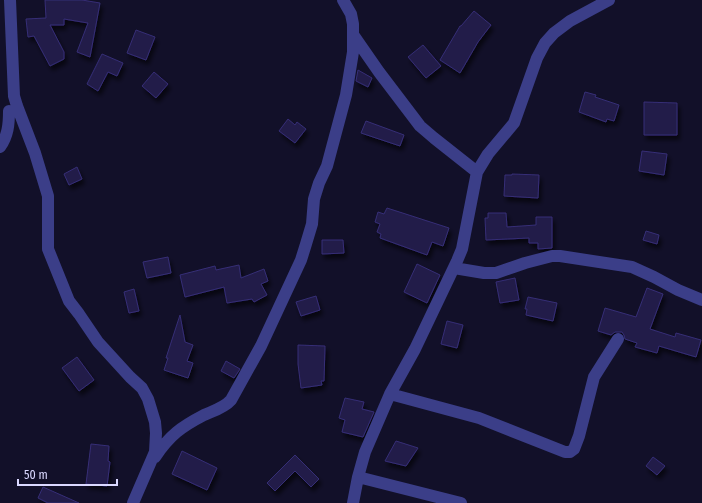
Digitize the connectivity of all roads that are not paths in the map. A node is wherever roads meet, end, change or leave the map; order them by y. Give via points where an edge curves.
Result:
1 (10, 0) edge
2 (343, 0) edge
3 (609, 0) edge
4 (354, 36) junction
5 (9, 110) edge
6 (0, 147) edge
7 (477, 172) junction
8 (454, 268) junction
9 (702, 300) edge
10 (618, 339) dead end
11 (390, 394) junction
12 (150, 464) junction
13 (358, 477) junction
14 (133, 503) edge
15 (353, 503) edge
16 (461, 503) edge

1 - 5 street via 12,80
2 - 4 street via 351,14
3 - 7 street via 570,21 549,37 537,58 514,123 488,154
4 - 7 street via 420,126
4 - 12 street via 346,95 327,166 314,199 312,224 306,244 261,346 228,404 179,429
5 - 6 street via 9,127
5 - 12 street via 35,153 48,196 48,249 68,301 98,342 142,388 148,399 156,433 155,452
7 - 8 street via 462,249
8 - 9 street via 491,274 524,263 560,256 632,267
8 - 11 street
10 - 11 street via 594,378 579,436 574,449 569,452 478,418
11 - 13 street via 365,452
12 - 14 street
13 - 15 street
13 - 16 street

